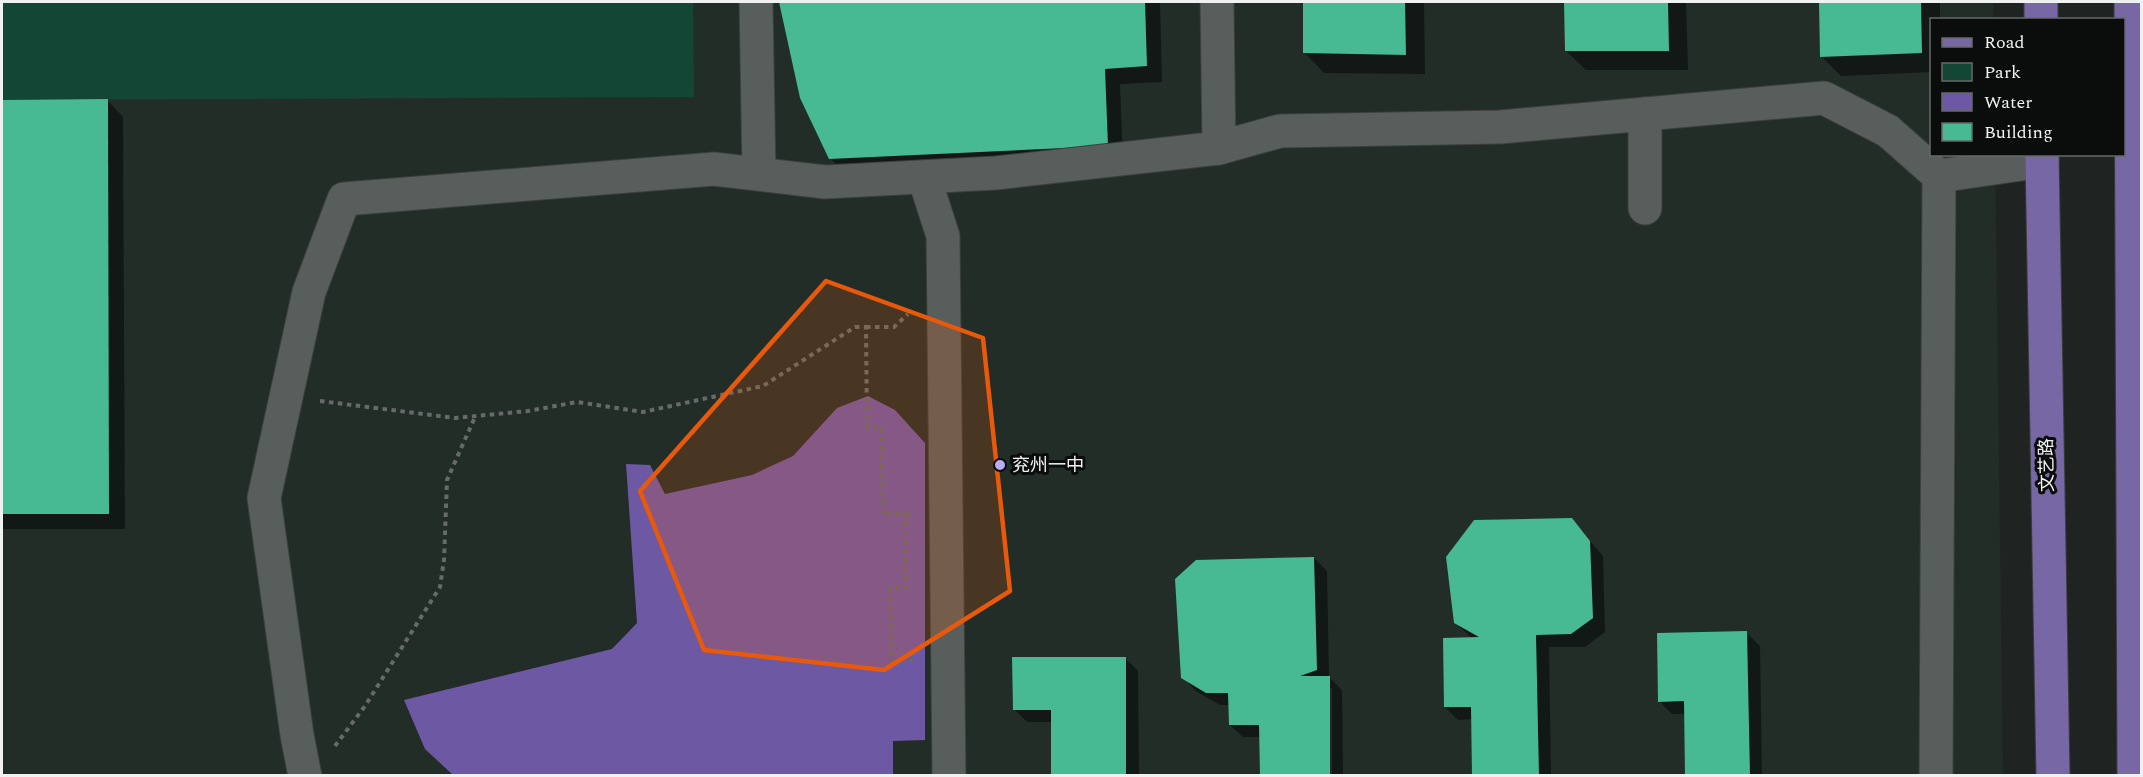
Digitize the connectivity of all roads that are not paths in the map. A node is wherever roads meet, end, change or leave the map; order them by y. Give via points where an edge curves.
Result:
1 (756, 2) edge
2 (1217, 2) edge
3 (2041, 2) edge
4 (2131, 2) edge
5 (2041, 18) edge
6 (2132, 42) edge
7 (1645, 114) junction
8 (1219, 148) junction
9 (2042, 158) edge
10 (759, 174) junction
11 (1939, 176) junction
12 (924, 177) junction
13 (1645, 208) dead end
14 (304, 769) edge
15 (949, 776) edge
16 (1936, 776) edge
17 (2053, 776) edge
18 (2134, 776) edge

1 - 10 lane
2 - 8 lane
3 - 5 main road
4 - 6 main road
6 - 18 main road
7 - 8 lane via 1500,127 1280,131
7 - 11 lane via 1824,98 1887,131
7 - 13 lane
8 - 12 lane via 996,173
9 - 11 lane
9 - 17 main road, 文艺路
10 - 12 lane via 825,182
10 - 14 lane via 714,169 344,199 309,292 264,498
11 - 16 lane
12 - 15 lane via 943,236

